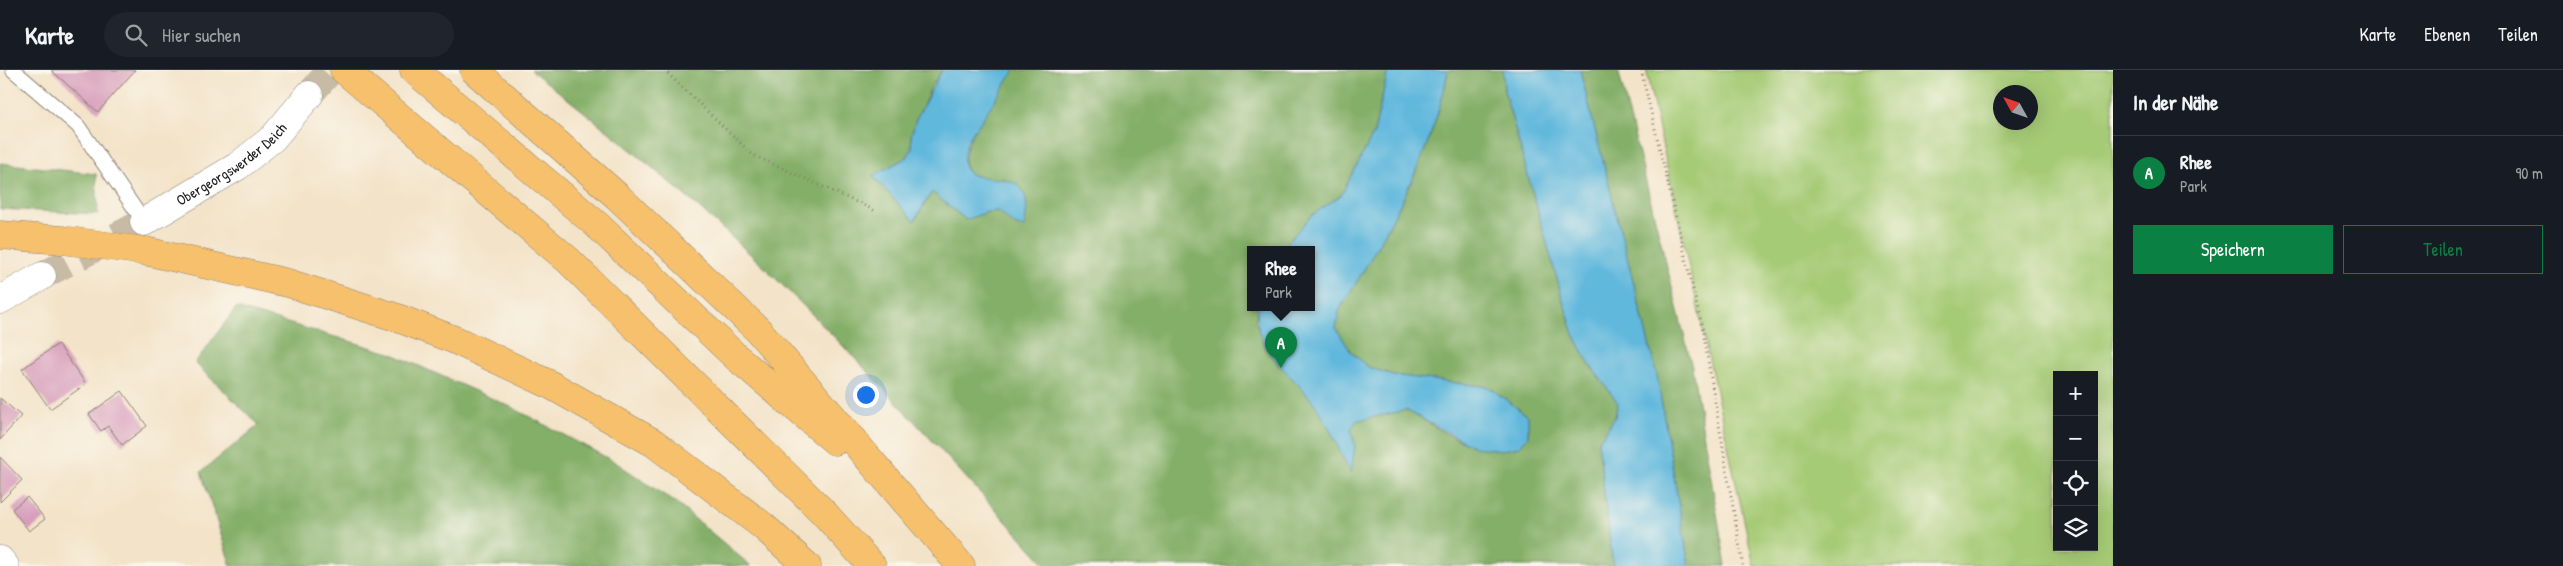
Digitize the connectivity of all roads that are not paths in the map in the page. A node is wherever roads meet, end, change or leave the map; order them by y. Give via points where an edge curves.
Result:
1 (13, 70) edge
2 (414, 70) edge
3 (474, 70) edge
4 (350, 75) edge
5 (309, 95) tunnel mouth
6 (144, 222) joint
7 (0, 235) edge
8 (42, 276) tunnel mouth
9 (0, 300) edge
10 (900, 498) junction
11 (0, 560) edge
12 (5, 566) edge
13 (807, 566) edge
14 (872, 566) edge
15 (961, 566) edge

1 - 6 lane via 78,126
2 - 10 highway via 590,219 735,356
3 - 10 highway via 617,196 758,330
4 - 14 highway via 568,260 816,505
5 - 6 street, Obergeorgswerder Deich via 273,138 238,166
7 - 13 highway, bridge via 145,251 288,283 455,340 540,380 654,443 763,526
8 - 9 street
10 - 15 highway
11 - 12 street

